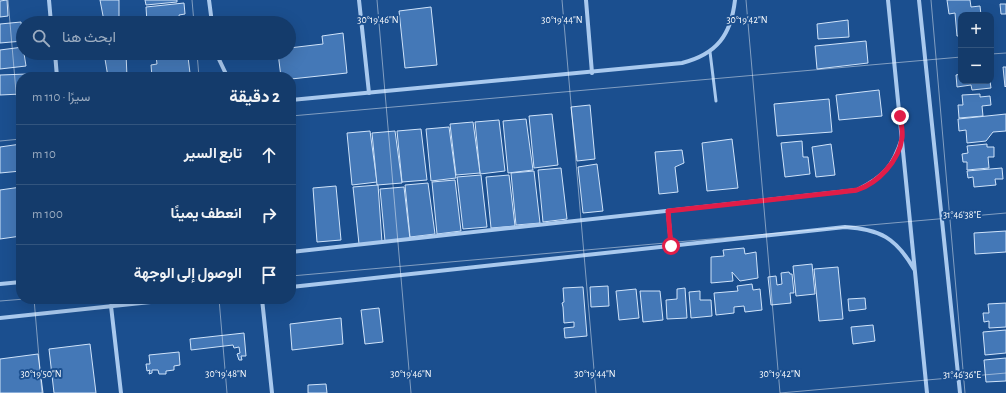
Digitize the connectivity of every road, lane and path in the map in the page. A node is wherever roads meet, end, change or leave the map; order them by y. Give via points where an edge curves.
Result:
1 (49, 0) edge
2 (209, 0) edge
3 (359, 0) edge
4 (586, 0) edge
5 (735, 0) edge
6 (888, 0) edge
7 (919, 0) edge
8 (50, 16) edge
9 (211, 16) edge
10 (710, 52) junction
11 (55, 60) edge
12 (219, 60) edge
13 (56, 72) edge
14 (225, 72) edge
15 (592, 72) junction
16 (369, 93) junction
17 (296, 100) edge
18 (716, 101) dead end
19 (902, 138) junction
20 (668, 211) junction
21 (671, 246) junction
22 (296, 251) edge
23 (914, 269) junction
24 (16, 282) edge
25 (0, 284) edge
26 (296, 286) edge
27 (130, 304) edge
28 (263, 304) edge
29 (111, 306) junction
30 (0, 318) edge
31 (120, 393) edge
32 (272, 393) edge
33 (927, 393) edge
34 (960, 393) edge

1 - 8 street
2 - 9 street
3 - 16 street
4 - 15 street
5 - 10 street via 733,17 723,37
6 - 19 street
7 - 34 street
10 - 15 street via 682,64
10 - 18 lane
11 - 13 street
12 - 14 street
15 - 16 street
16 - 17 street
19 - 20 street via 897,155 887,170 873,182 857,190
19 - 23 street
20 - 21 street
20 - 22 street
21 - 23 street via 845,227 862,228 878,233 893,242 905,254
21 - 26 street
23 - 33 street
24 - 25 street
27 - 29 street
28 - 32 street
29 - 30 street
29 - 31 street

